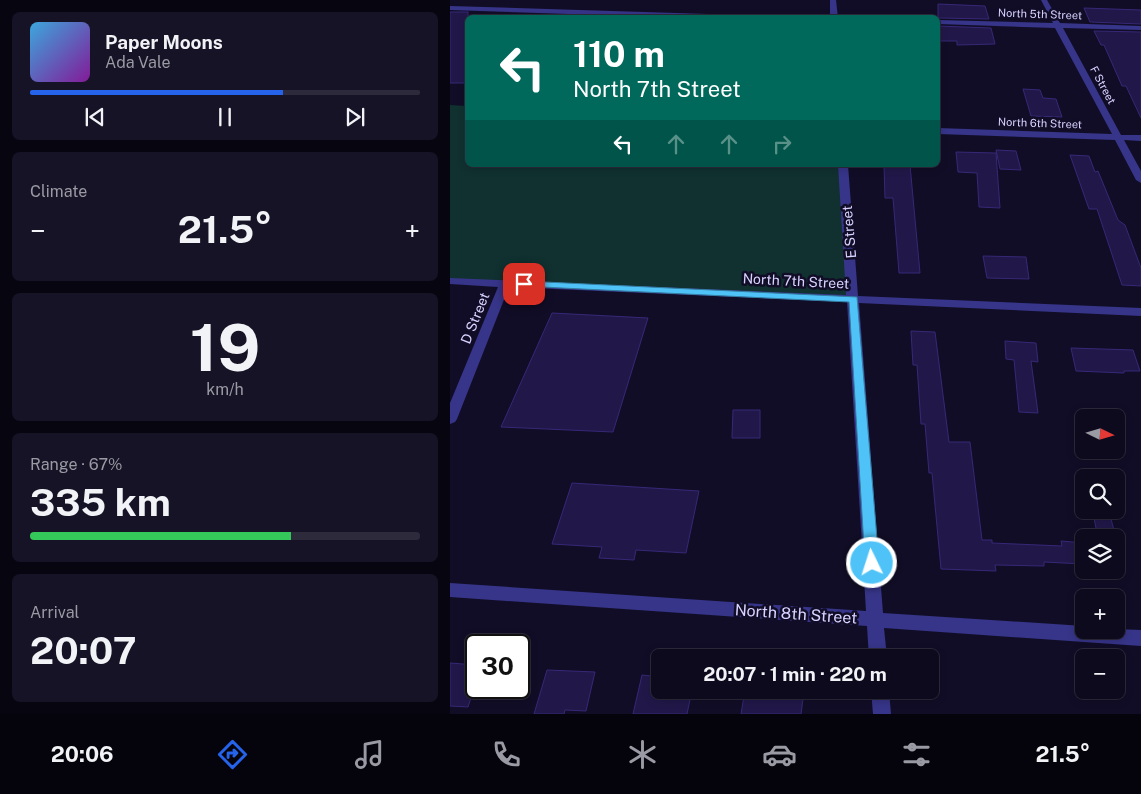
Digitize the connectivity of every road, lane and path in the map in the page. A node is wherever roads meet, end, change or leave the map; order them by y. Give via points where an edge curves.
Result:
1 (833, 0) edge
2 (1044, 0) edge
3 (450, 8) edge
4 (723, 15) edge
5 (834, 15) edge
6 (940, 22) edge
7 (1058, 26) junction
8 (1141, 28) edge
9 (940, 131) edge
10 (1118, 137) junction
11 (1141, 138) edge
12 (843, 167) edge
13 (1141, 180) edge
14 (450, 281) edge
15 (505, 283) junction
16 (854, 299) junction
17 (1141, 312) edge
18 (450, 419) edge
19 (450, 590) edge
20 (876, 619) junction
21 (1141, 638) edge
22 (878, 649) edge
23 (881, 699) edge
24 (882, 714) edge

1 - 5 street
2 - 7 street, F Street
3 - 4 street via 617,9
6 - 7 street, North 5th Street
7 - 8 street, North 5th Street
7 - 10 street, F Street
9 - 10 street, North 6th Street
10 - 11 street, North 6th Street
10 - 13 street, F Street
12 - 16 street, E Street
14 - 15 street, North 7th Street
15 - 16 street, North 7th Street
15 - 18 street, D Street
16 - 17 street, North 7th Street
16 - 20 street, E Street
19 - 20 street, North 8th Street
20 - 21 street, North 8th Street
20 - 22 street, E Street
23 - 24 street

